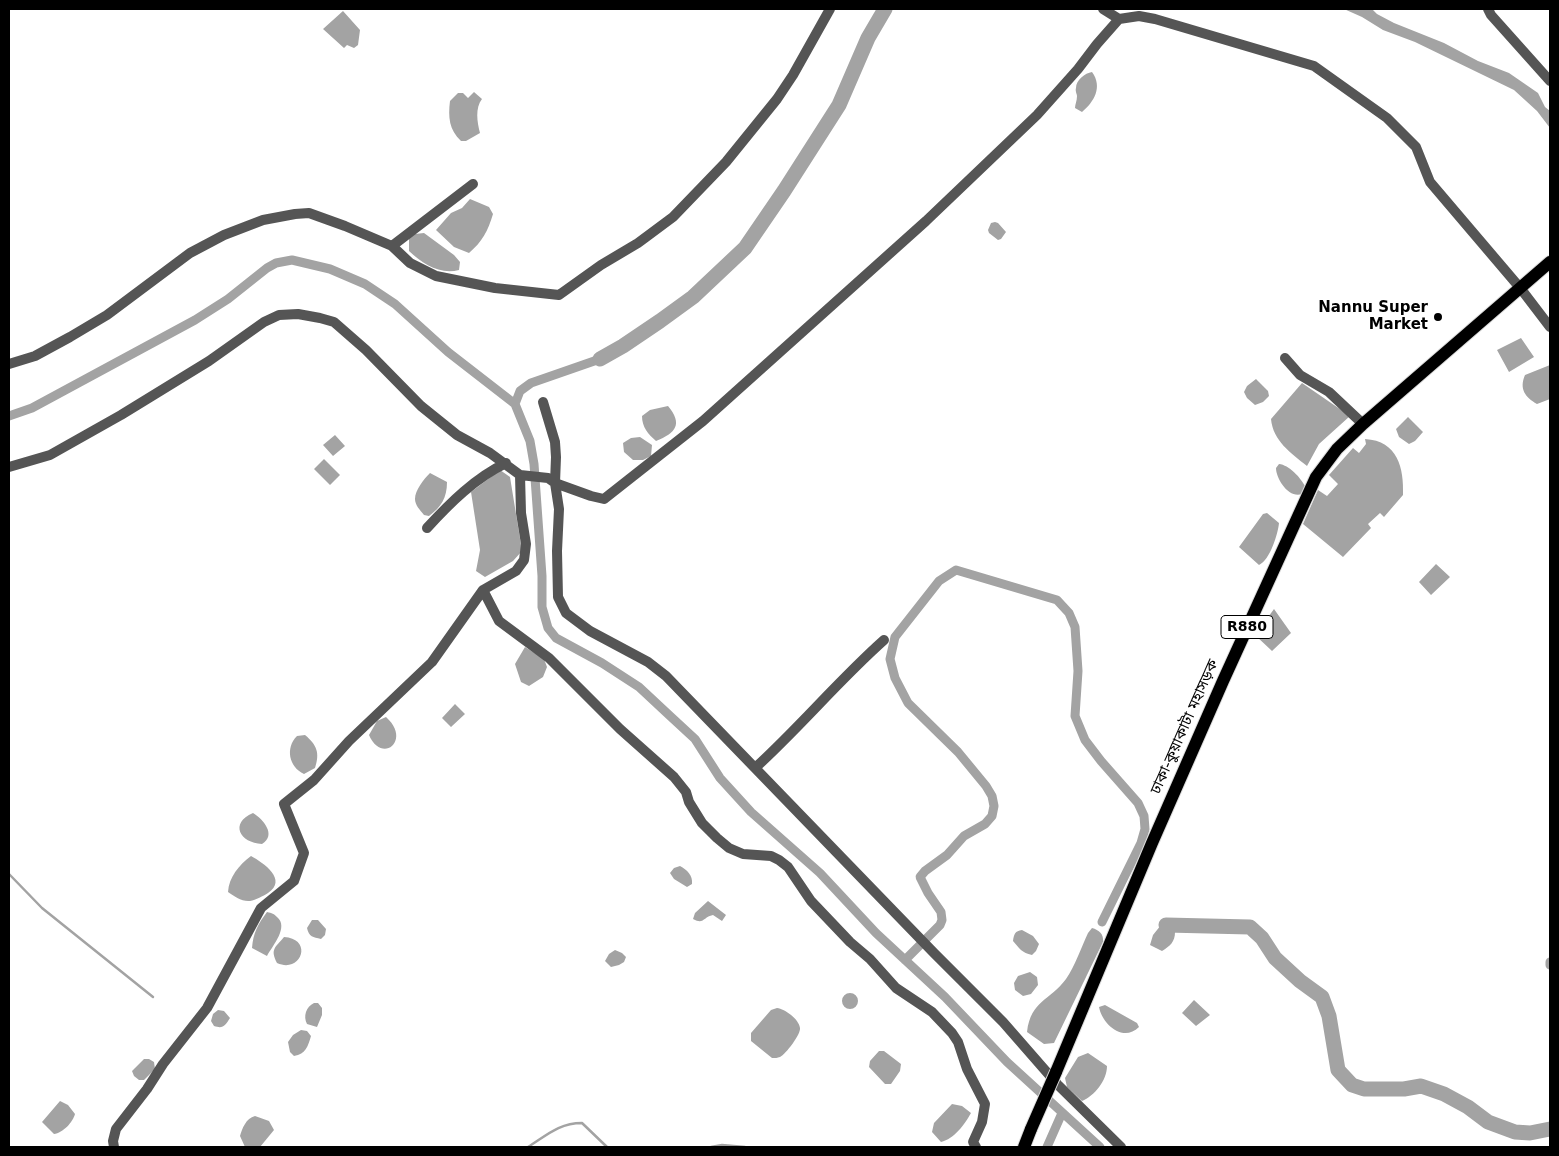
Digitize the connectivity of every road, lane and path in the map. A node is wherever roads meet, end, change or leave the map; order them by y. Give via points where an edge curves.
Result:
1 (830, 9) edge
2 (1103, 9) edge
3 (1488, 9) edge
4 (1120, 20) junction
5 (1550, 81) edge
6 (472, 184) dead end
7 (392, 246) junction
8 (1550, 262) edge
9 (1520, 289) junction
10 (1550, 327) edge
11 (1285, 358) dead end
12 (9, 364) edge
13 (543, 402) dead end
14 (1362, 424) junction
15 (506, 463) junction
16 (9, 467) edge
17 (520, 475) junction
18 (552, 481) junction
19 (427, 528) dead end
20 (483, 590) junction
21 (884, 640) dead end
22 (755, 768) junction
23 (114, 1147) edge
24 (976, 1147) edge
25 (1024, 1147) edge
26 (1121, 1147) edge

1 - 7 street via 777,99 726,162 673,217 559,295 495,288 436,276 410,263
2 - 4 street
3 - 5 street
4 - 9 street via 1139,16 1155,19 1314,66 1387,118 1416,147 1430,182
4 - 18 street via 1036,115 1000,150 703,421 604,499
6 - 7 street
7 - 12 street via 309,213 263,220 190,253 70,337 35,356
8 - 9 main road, ঢাকা-কুয়াকাটা মহাসড়ক / R880
9 - 10 street
9 - 14 main road, ঢাকা-কুয়াকাটা মহাসড়ক / R880
11 - 14 street via 1300,375 1329,392
13 - 18 street via 555,442
14 - 25 main road, ঢাকা-কুয়াকাটা মহাসড়ক / R880, bridge via 1331,456 1312,485 1156,834
15 - 16 street via 457,435 421,406 334,322 290,314 264,322 202,365 50,455
15 - 17 street
15 - 19 street via 466,490
17 - 18 street
17 - 20 street via 526,544 524,560 516,571
18 - 22 street via 559,509 558,597 566,613 666,676
20 - 23 street via 432,662 349,741 314,780 284,804 304,853 294,881 261,908 207,1008 116,1130
20 - 24 street via 498,621 548,658 681,784 702,823 716,838 743,854 771,856 788,867 811,901 850,942 896,988 932,1012 952,1033 985,1104 982,1122 973,1142
21 - 22 street
22 - 26 street

